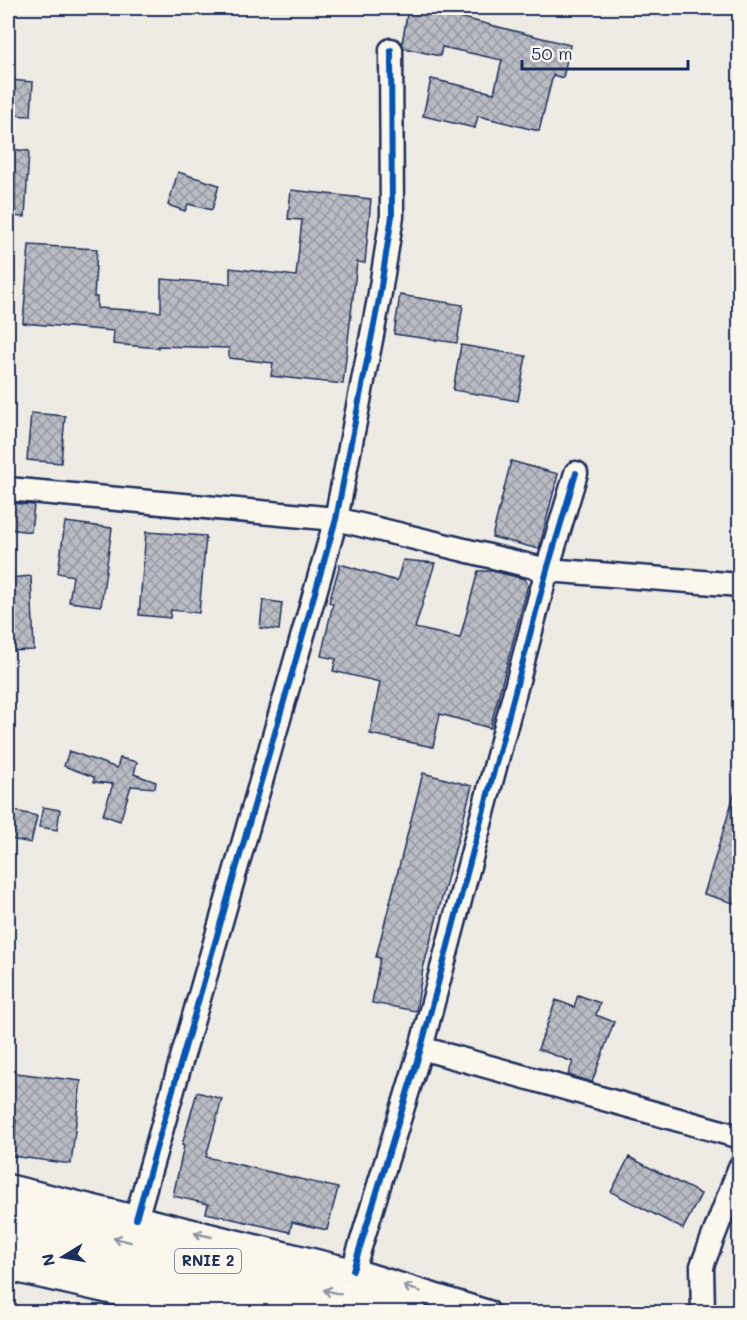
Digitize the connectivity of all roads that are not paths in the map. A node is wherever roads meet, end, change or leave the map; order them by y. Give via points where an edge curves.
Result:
1 (391, 50) dead end
2 (576, 473) dead end
3 (8, 489) edge
4 (336, 519) junction
5 (547, 570) junction
6 (740, 585) edge
7 (421, 1048) junction
8 (740, 1137) edge
9 (740, 1167) edge
10 (8, 1185) edge
11 (8, 1212) edge
12 (136, 1219) junction
13 (8, 1240) edge
14 (8, 1266) edge
15 (353, 1270) junction
16 (212, 1312) edge
17 (310, 1312) edge
18 (409, 1312) edge
19 (488, 1312) edge
20 (703, 1312) edge

1 - 4 street via 392,216
2 - 5 street
3 - 4 street
4 - 5 street
4 - 12 street
5 - 6 street
5 - 7 street
7 - 8 street
7 - 15 street
9 - 20 street via 702,1266
10 - 12 street
18 -> 11 highway, RNIE 2 / RNIE 2
15 -> 12 street
13 - 17 highway, RNIE 2 / RNIE 2
14 - 16 street
19 -> 15 street

